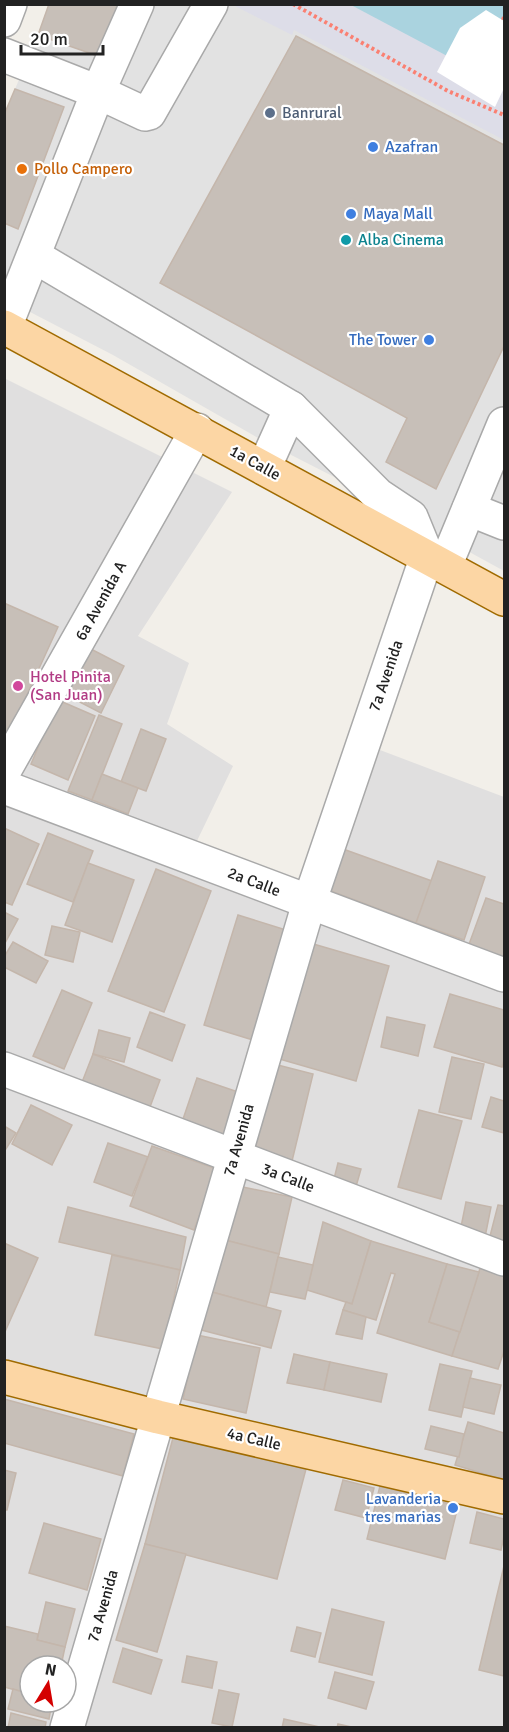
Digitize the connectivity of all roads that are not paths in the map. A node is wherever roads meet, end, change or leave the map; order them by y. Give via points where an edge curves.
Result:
1 (10, 4) edge
2 (137, 4) edge
3 (212, 4) edge
4 (4, 20) edge
5 (4, 55) edge
6 (98, 92) junction
7 (34, 256) junction
8 (5, 327) edge
9 (291, 408) junction
10 (504, 424) edge
11 (197, 430) junction
12 (264, 468) junction
13 (469, 508) junction
14 (504, 523) edge
15 (436, 561) junction
16 (504, 599) edge
17 (4, 771) edge
18 (4, 787) edge
19 (309, 903) junction
20 (504, 975) edge
21 (4, 1069) edge
22 (234, 1158) junction
23 (504, 1259) edge
24 (4, 1377) edge
25 (158, 1417) junction
26 (504, 1497) edge
27 (67, 1728) edge

1 - 4 street
2 - 6 street
3 - 6 street via 149,113 141,114
5 - 6 street
6 - 7 street
7 - 8 street
7 - 9 street
8 - 11 main road, 1a Calle
9 - 12 street
9 - 15 street via 370,487 411,517
10 - 13 street, 7a Avenida
11 - 12 main road, 1a Calle
11 - 17 street, 6a Avenida A
12 - 15 main road, 1a Calle
13 - 14 street
13 - 15 street, 7a Avenida
15 - 16 main road, 1a Calle
15 - 19 street, 7a Avenida
18 - 19 street, 2a Calle
19 - 20 street, 2a Calle
19 - 22 street, 7a Avenida
21 - 22 street, 3a Calle
22 - 23 street, 3a Calle
22 - 25 street, 7a Avenida
24 - 25 main road, 4a Calle
25 - 26 main road, 4a Calle
25 - 27 street, 7a Avenida

